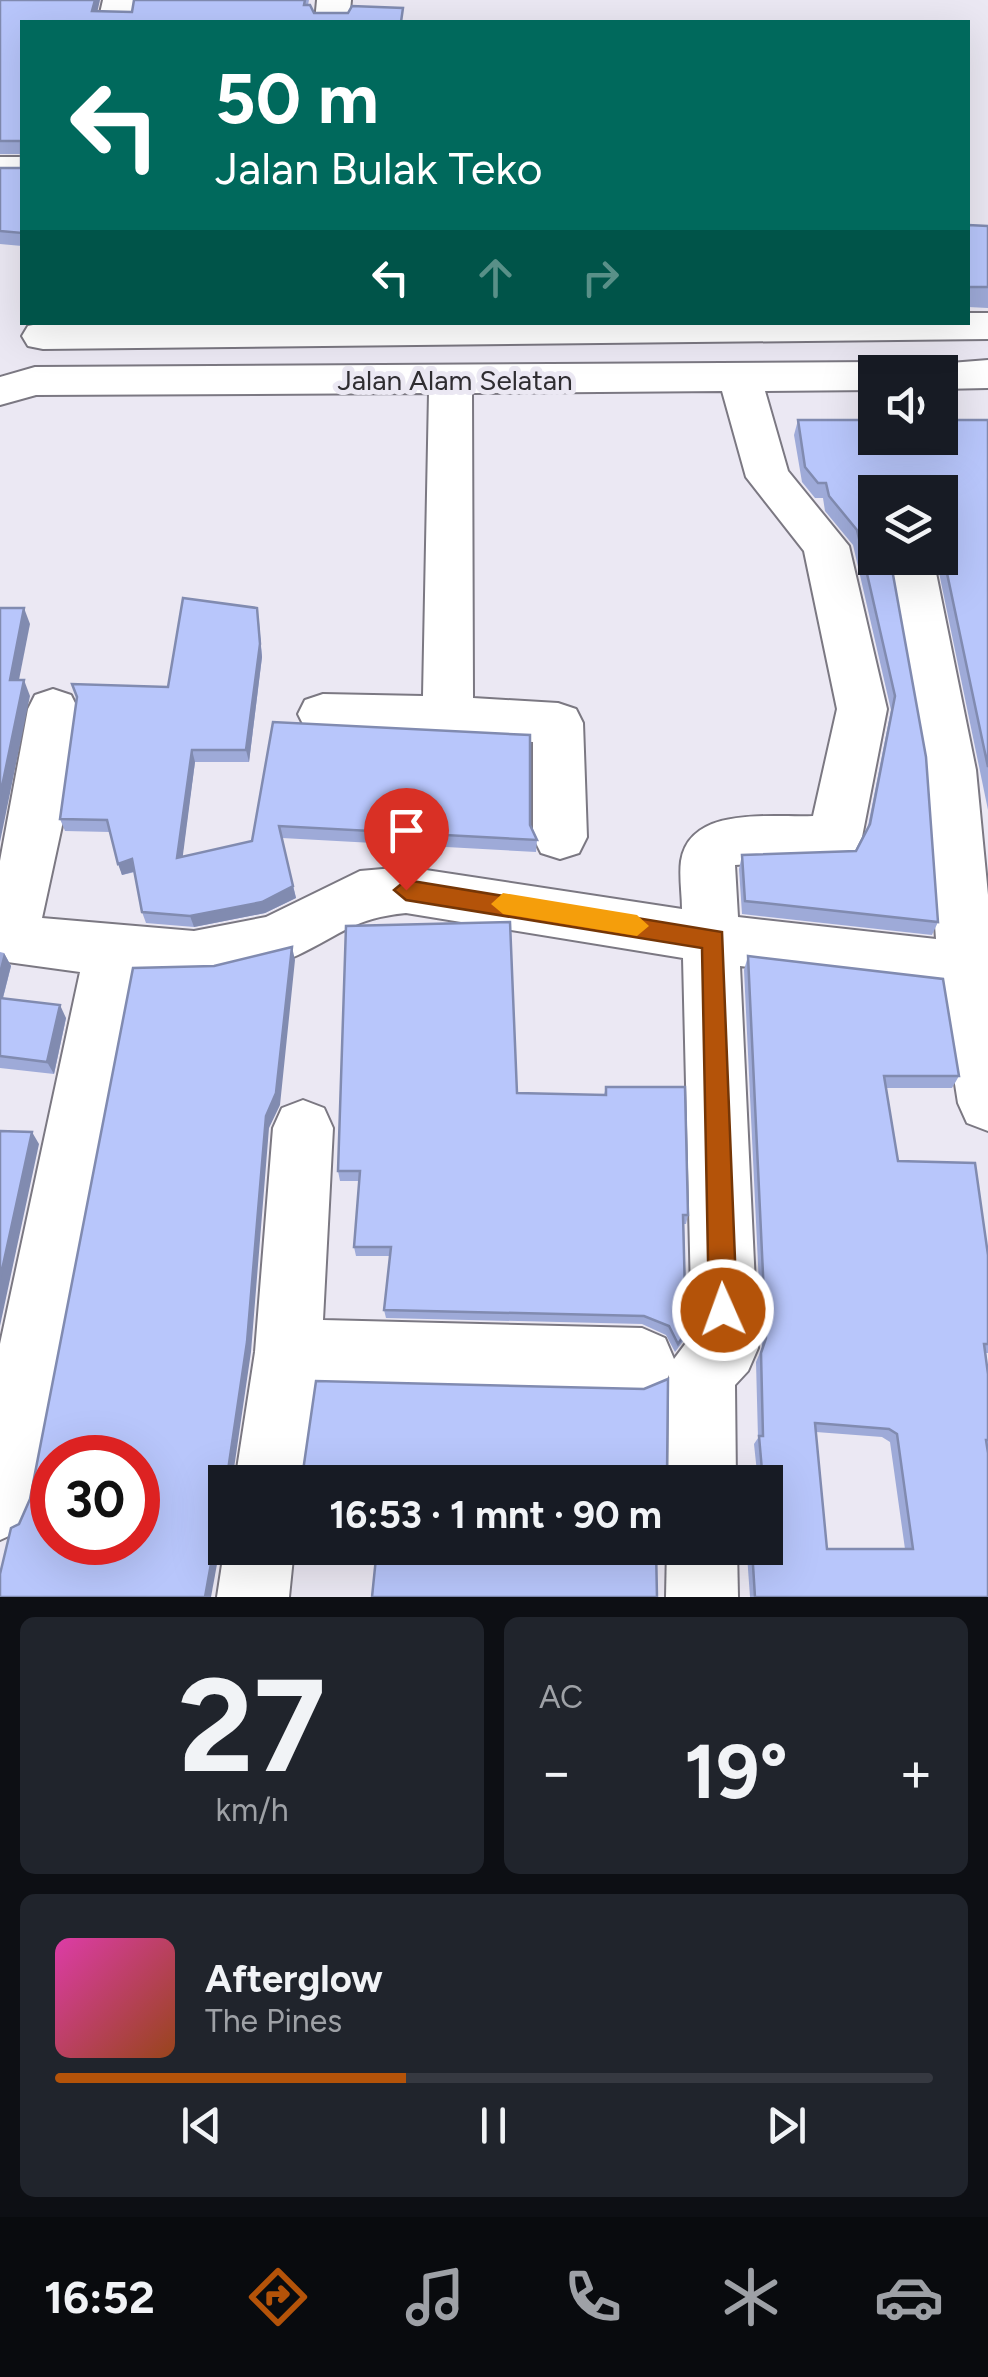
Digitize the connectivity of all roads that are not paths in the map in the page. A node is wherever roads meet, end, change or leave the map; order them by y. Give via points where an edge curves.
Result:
1 (988, 326) edge
2 (45, 329) edge
3 (408, 335) junction
4 (988, 374) edge
5 (958, 375) edge
6 (858, 376) edge
7 (742, 378) junction
8 (429, 380) junction
9 (17, 386) edge
10 (913, 575) edge
11 (53, 709) dead end
12 (322, 714) dead end
13 (448, 717) junction
14 (560, 837) dead end
15 (5, 937) edge
16 (714, 940) junction
17 (112, 952) junction
18 (966, 966) junction
19 (988, 1103) edge
20 (304, 1128) dead end
21 (288, 1352) junction
22 (672, 1367) junction
23 (271, 1465) edge
24 (698, 1465) edge
25 (0, 1505) edge
26 (257, 1565) edge
27 (702, 1565) edge
28 (253, 1597) edge
29 (702, 1597) edge

1 - 3 street
2 - 3 street
2 - 9 street
3 - 8 street
4 - 5 street
6 - 7 street, Jalan Alam Selatan
7 - 8 street, Jalan Alam Selatan
7 - 16 street via 768,477 826,546 862,709 835,837 720,843 708,860
8 - 9 street, Jalan Alam Selatan
8 - 13 street
10 - 18 street via 950,770
11 - 15 street via 36,820
12 - 13 street
13 - 14 street via 558,724
15 - 17 street
16 - 17 street via 406,890 360,894 276,940 194,956
16 - 18 street
16 - 22 street via 725,1348
17 - 25 street
18 - 19 street
20 - 21 street
21 - 22 street
21 - 23 street
22 - 24 street
26 - 28 street
27 - 29 street

